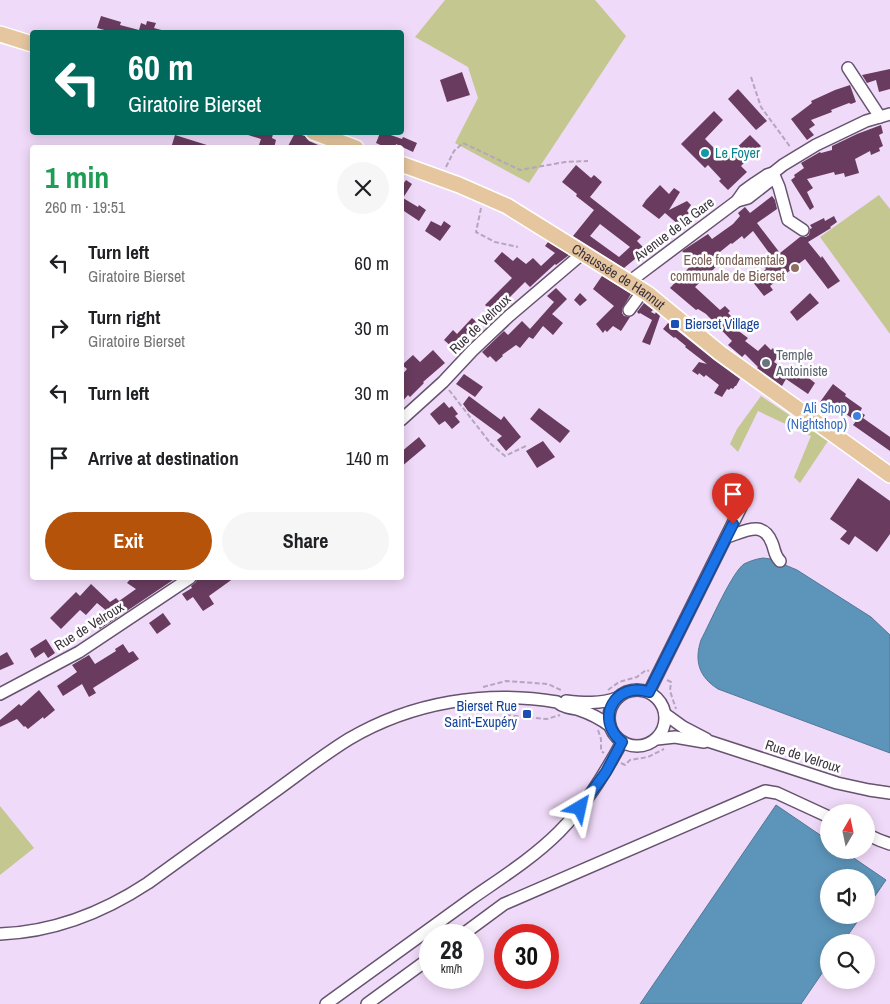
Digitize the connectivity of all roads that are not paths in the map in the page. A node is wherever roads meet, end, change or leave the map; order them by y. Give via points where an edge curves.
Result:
1 (0, 34) edge
2 (30, 43) edge
3 (848, 68) dead end
4 (885, 115) edge
5 (321, 135) edge
6 (348, 145) edge
7 (404, 165) edge
8 (773, 174) junction
9 (804, 230) dead end
10 (583, 253) junction
11 (630, 282) junction
12 (643, 291) junction
13 (629, 310) dead end
14 (404, 417) edge
15 (890, 475) edge
16 (746, 498) dead end
17 (726, 536) junction
18 (780, 561) dead end
19 (187, 580) edge
20 (649, 692) junction
21 (0, 694) edge
22 (617, 698) junction
23 (557, 702) junction
24 (671, 712) junction
25 (610, 726) junction
26 (657, 738) junction
27 (622, 742) junction
28 (708, 742) junction
29 (890, 793) edge
30 (820, 812) edge
31 (875, 838) edge
32 (890, 844) edge
33 (477, 924) edge
34 (0, 934) edge
35 (419, 966) edge
36 (326, 1004) edge
37 (367, 1004) edge

1 - 2 main road
3 - 4 street
4 - 8 street, Avenue de la Gare via 866,120 816,145
5 - 6 main road
7 - 10 main road, Chaussée de Hannut via 507,206
8 - 9 street via 788,220
8 - 11 street, Avenue de la Gare via 744,191 736,201
10 - 11 main road, Chaussée de Hannut
10 - 14 street, Rue de Velroux via 509,316
11 - 12 main road, Chaussée de Hannut
12 - 13 street
12 - 15 main road, Chaussée de Hannut via 720,353
16 - 17 street
17 - 18 street via 753,528 764,531
17 - 20 street
19 - 21 street, Rue de Velroux via 79,652
20 - 22 street via 629,691
20 - 24 street
22 - 23 street via 596,703
22 - 25 street via 609,711
23 - 25 street via 597,717
23 - 34 street via 520,698 472,699 424,707 386,720 348,739 122,899 76,920
24 - 26 street
24 - 28 street, Rue de Velroux via 676,723
25 - 27 street via 612,733
26 - 27 street via 640,746
26 - 28 street, Rue de Velroux
27 - 36 street via 588,798 550,840
28 - 29 street, Rue de Velroux via 837,783
30 - 33 street via 765,790 504,904
31 - 32 street
35 - 37 street

